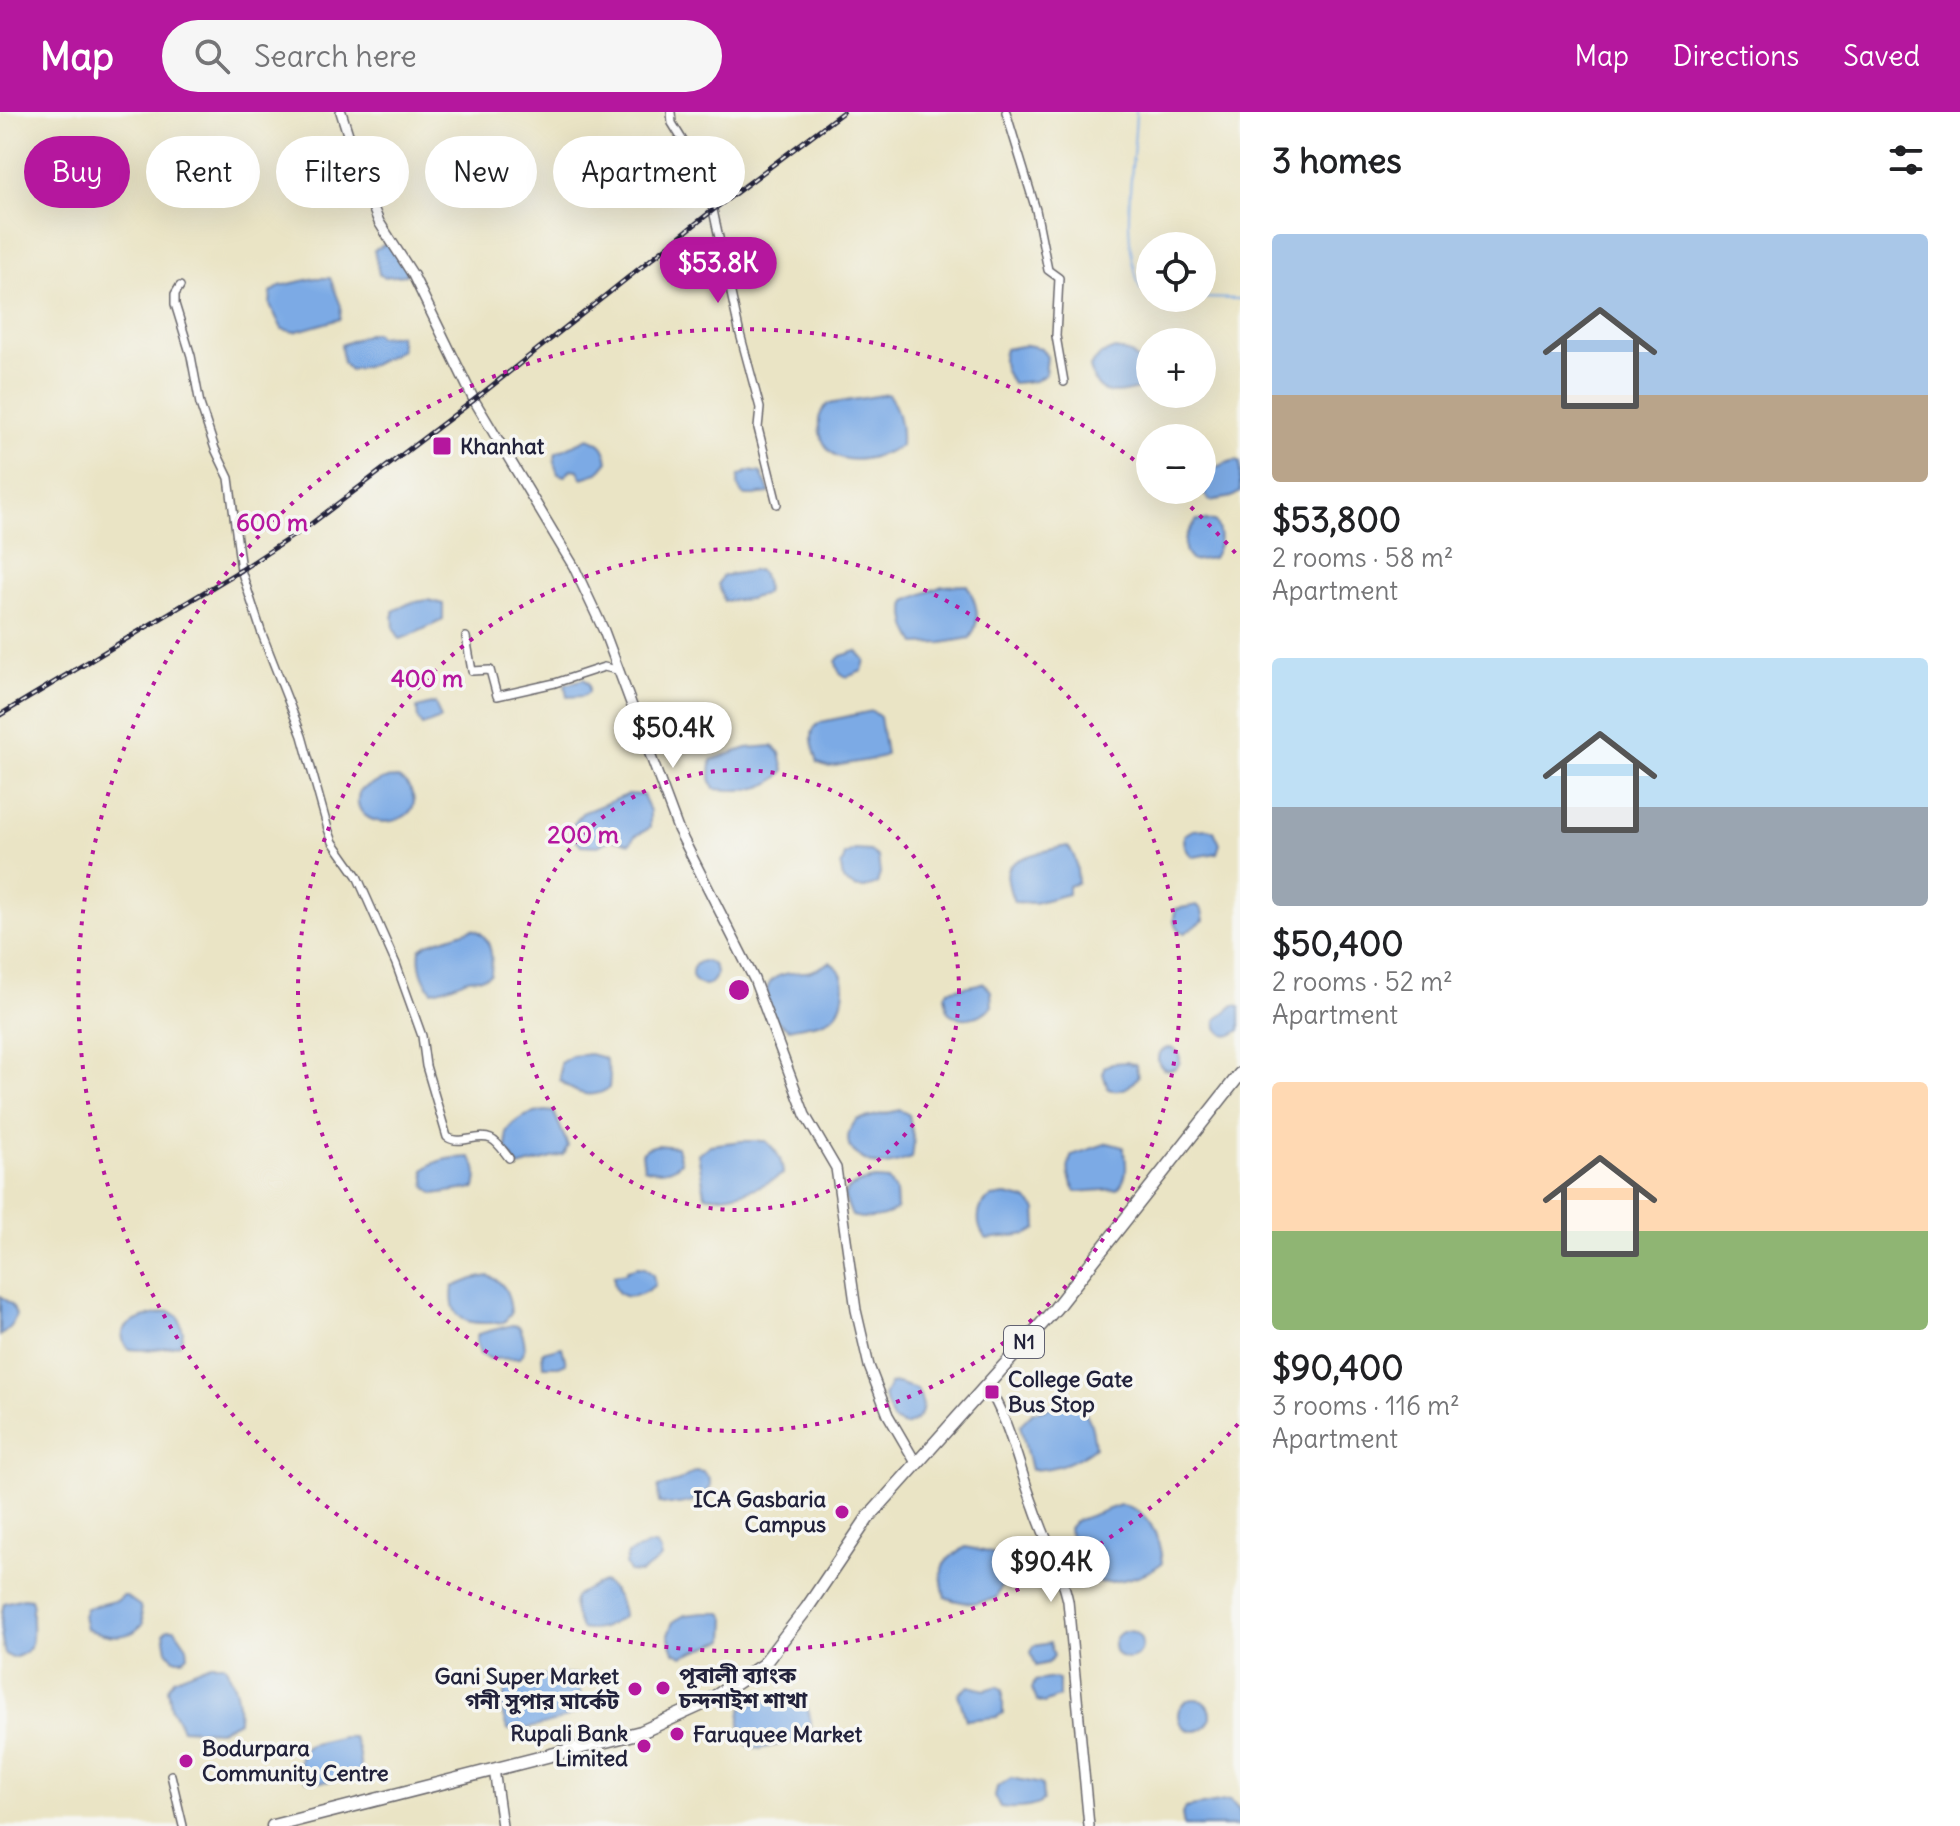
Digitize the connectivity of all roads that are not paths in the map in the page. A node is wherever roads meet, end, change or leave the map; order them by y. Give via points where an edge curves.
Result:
1 (341, 112) edge
2 (671, 112) edge
3 (1006, 112) edge
4 (180, 286) dead end
5 (1064, 382) dead end
6 (777, 504) dead end
7 (466, 637) dead end
8 (617, 670) junction
9 (1240, 1074) edge
10 (509, 1158) dead end
11 (986, 1385) junction
12 (916, 1463) junction
13 (494, 1769) junction
14 (171, 1775) dead end
15 (183, 1826) edge
16 (273, 1826) edge
17 (502, 1826) edge
18 (1089, 1826) edge

1 - 8 street via 379,222 413,275 474,400 574,567
2 - 6 street via 672,123 701,170 713,210
3 - 5 street via 1048,270 1059,278 1056,336
4 - 10 street via 175,304 200,404 229,478 241,570 302,736 328,829 357,876 396,964 422,1036 447,1137 487,1138
7 - 8 street via 472,671 490,670 497,696 604,667
8 - 12 street via 678,829 754,979 805,1115 836,1168 869,1366 888,1415
9 - 11 highway, N1 via 1055,1309
11 - 12 highway, N1
11 - 18 street via 1062,1572
12 - 13 highway, N1 via 867,1519 763,1665 707,1702 641,1732
13 - 16 highway, N1
13 - 17 street
14 - 15 street

